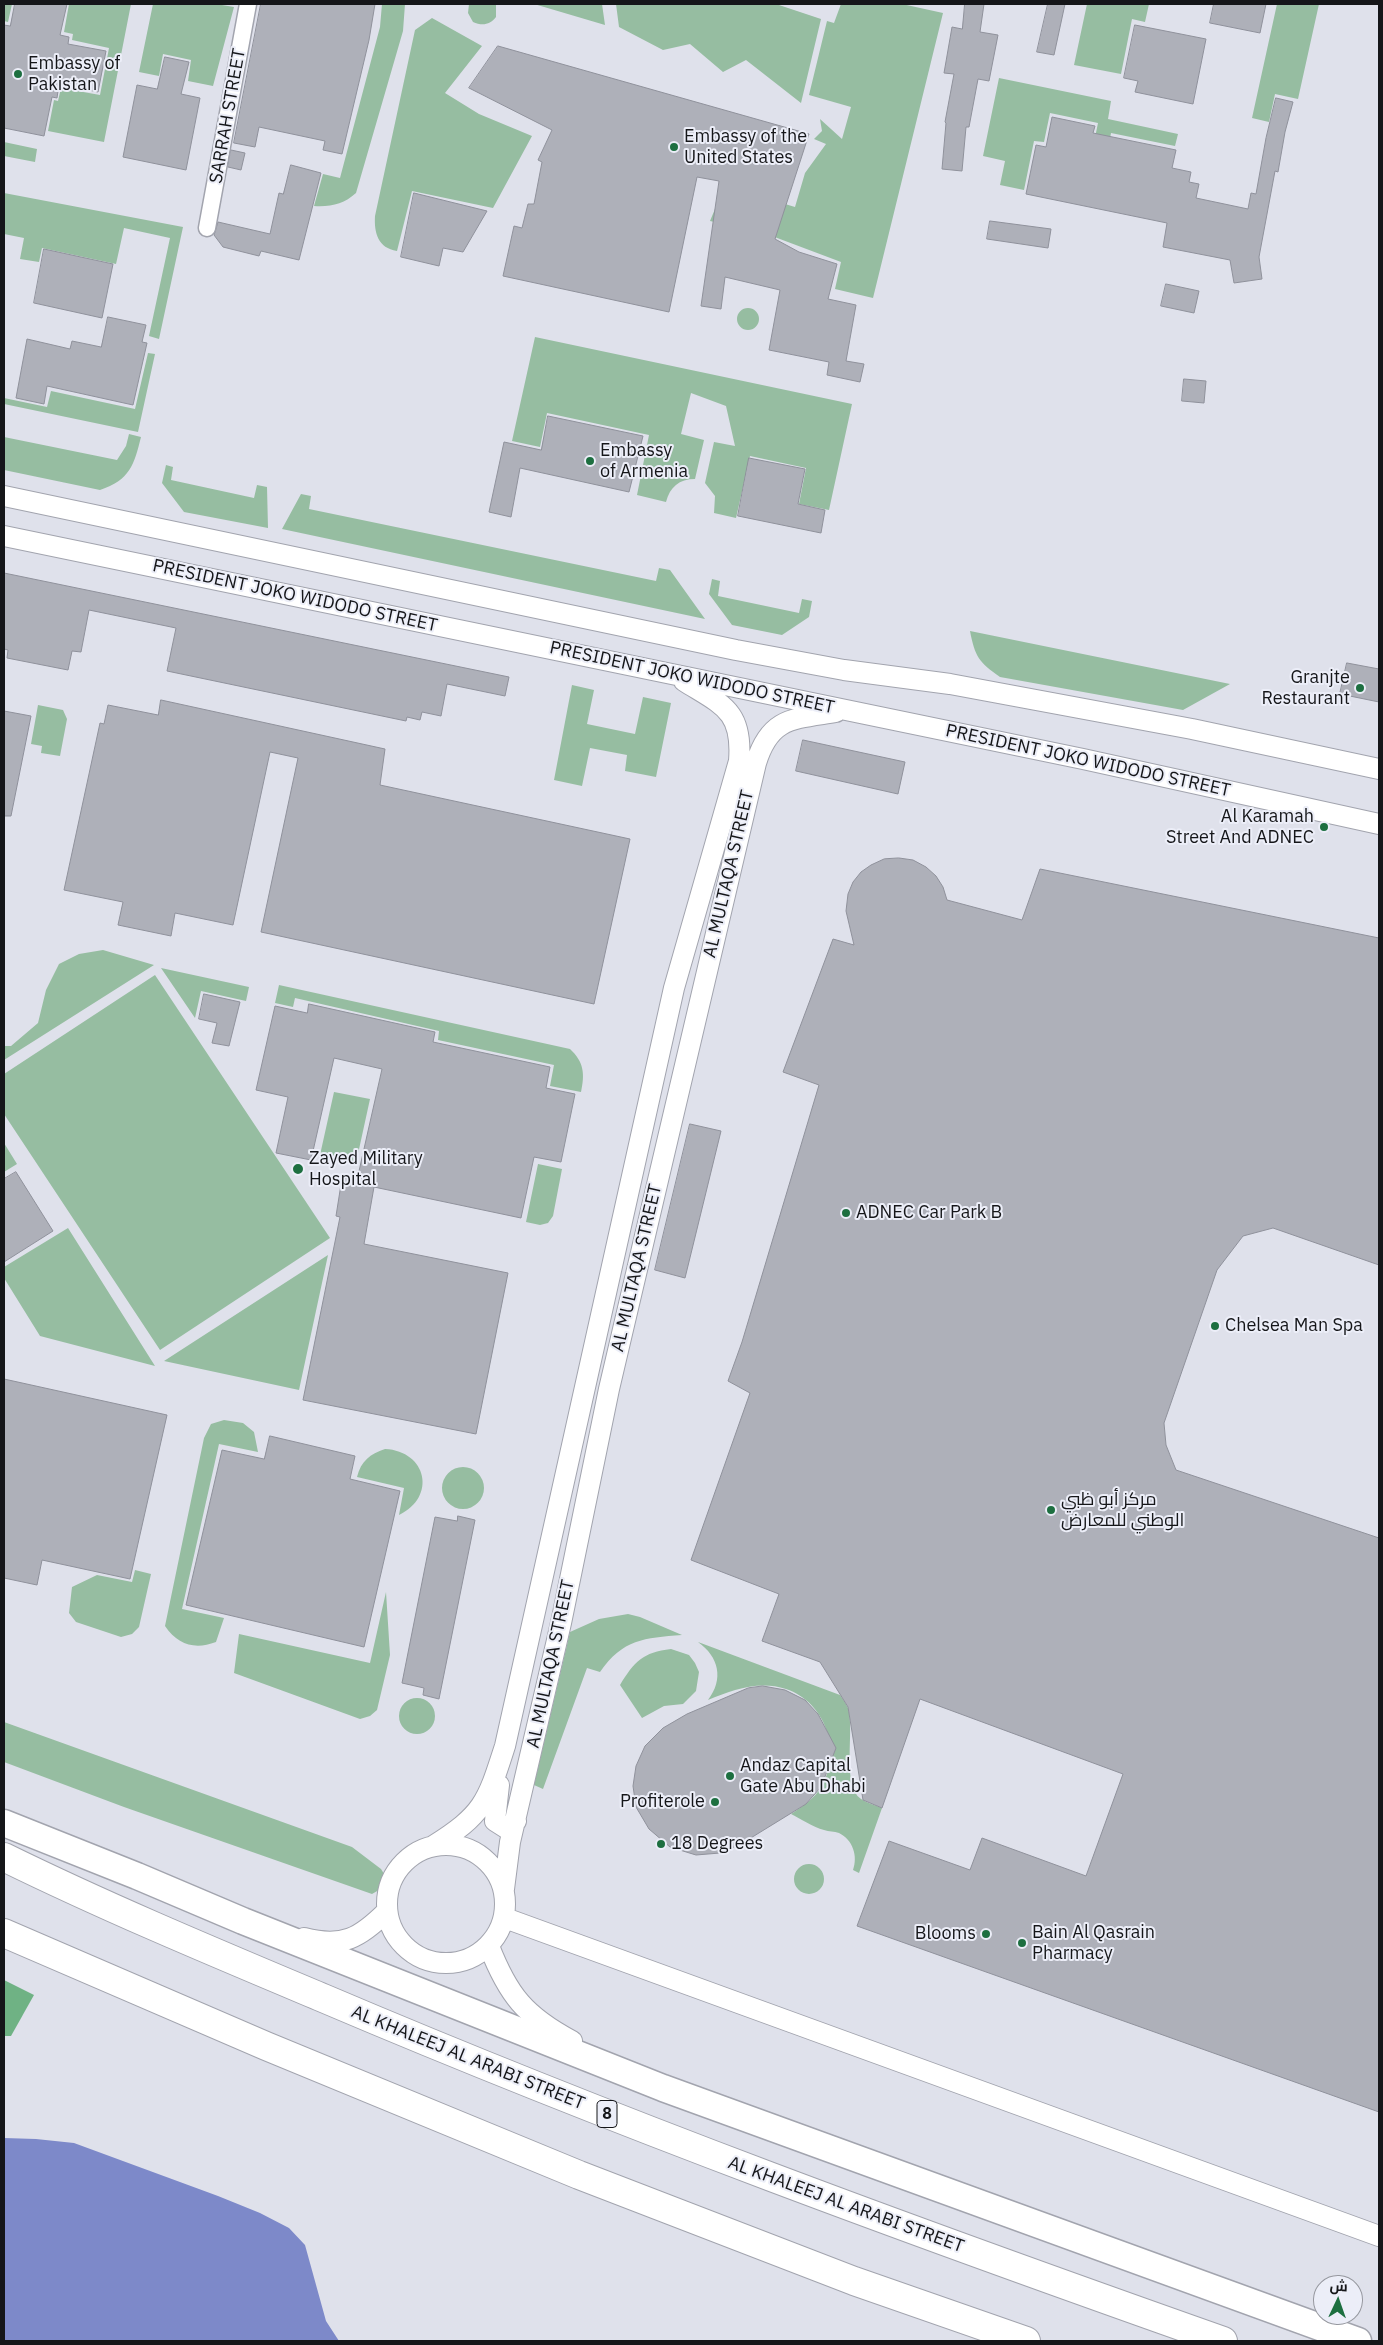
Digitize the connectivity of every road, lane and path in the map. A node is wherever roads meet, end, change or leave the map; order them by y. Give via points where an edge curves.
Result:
1 (248, 4) edge
2 (208, 228) dead end
3 (4, 496) edge
4 (4, 536) edge
5 (672, 674) junction
6 (848, 710) junction
7 (1379, 769) edge
8 (1379, 824) edge
9 (505, 1746) junction
10 (516, 1822) junction
11 (4, 1823) edge
12 (433, 1846) junction
13 (4, 1857) edge
14 (504, 1889) junction
15 (386, 1911) junction
16 (505, 1918) junction
17 (243, 1922) junction
18 (4, 1933) edge
19 (489, 1946) junction
20 (663, 2088) junction
21 (1379, 2236) edge
22 (1026, 2341) edge
23 (1223, 2341) edge
24 (1358, 2341) edge

1 - 2 street, SARRAH STREET
3 - 7 street, PRESIDENT JOKO WIDODO STREET via 744,652 844,670 960,685
4 - 5 street, PRESIDENT JOKO WIDODO STREET
5 - 6 street, PRESIDENT JOKO WIDODO STREET
5 - 9 street, AL MULTAQA STREET via 726,708 739,731 739,761 674,988
6 - 8 street, PRESIDENT JOKO WIDODO STREET
6 - 10 street, AL MULTAQA STREET via 802,717 777,727 761,745 609,1389
9 - 10 street via 494,1816 502,1827 510,1827
9 - 12 street, AL MULTAQA STREET via 487,1798 467,1822
10 - 14 street, AL MULTAQA STREET
11 - 17 main road
12 - 14 street via 458,1846 481,1856 493,1867
12 - 15 street via 416,1852 402,1864 386,1896
13 - 23 highway, AL KHALEEJ AL ARABI STREET / 8 via 62,1886 237,1962 532,2084 948,2244
14 - 16 street
15 - 17 street via 362,1933 338,1942 313,1940
15 - 19 street via 392,1930 402,1945 418,1957 436,1963 455,1963 473,1958
16 - 19 street
16 - 21 street
17 - 20 main road
18 - 22 highway via 266,2046 580,2175 854,2281
19 - 20 street via 499,1972 529,2014 551,2030
20 - 24 main road

